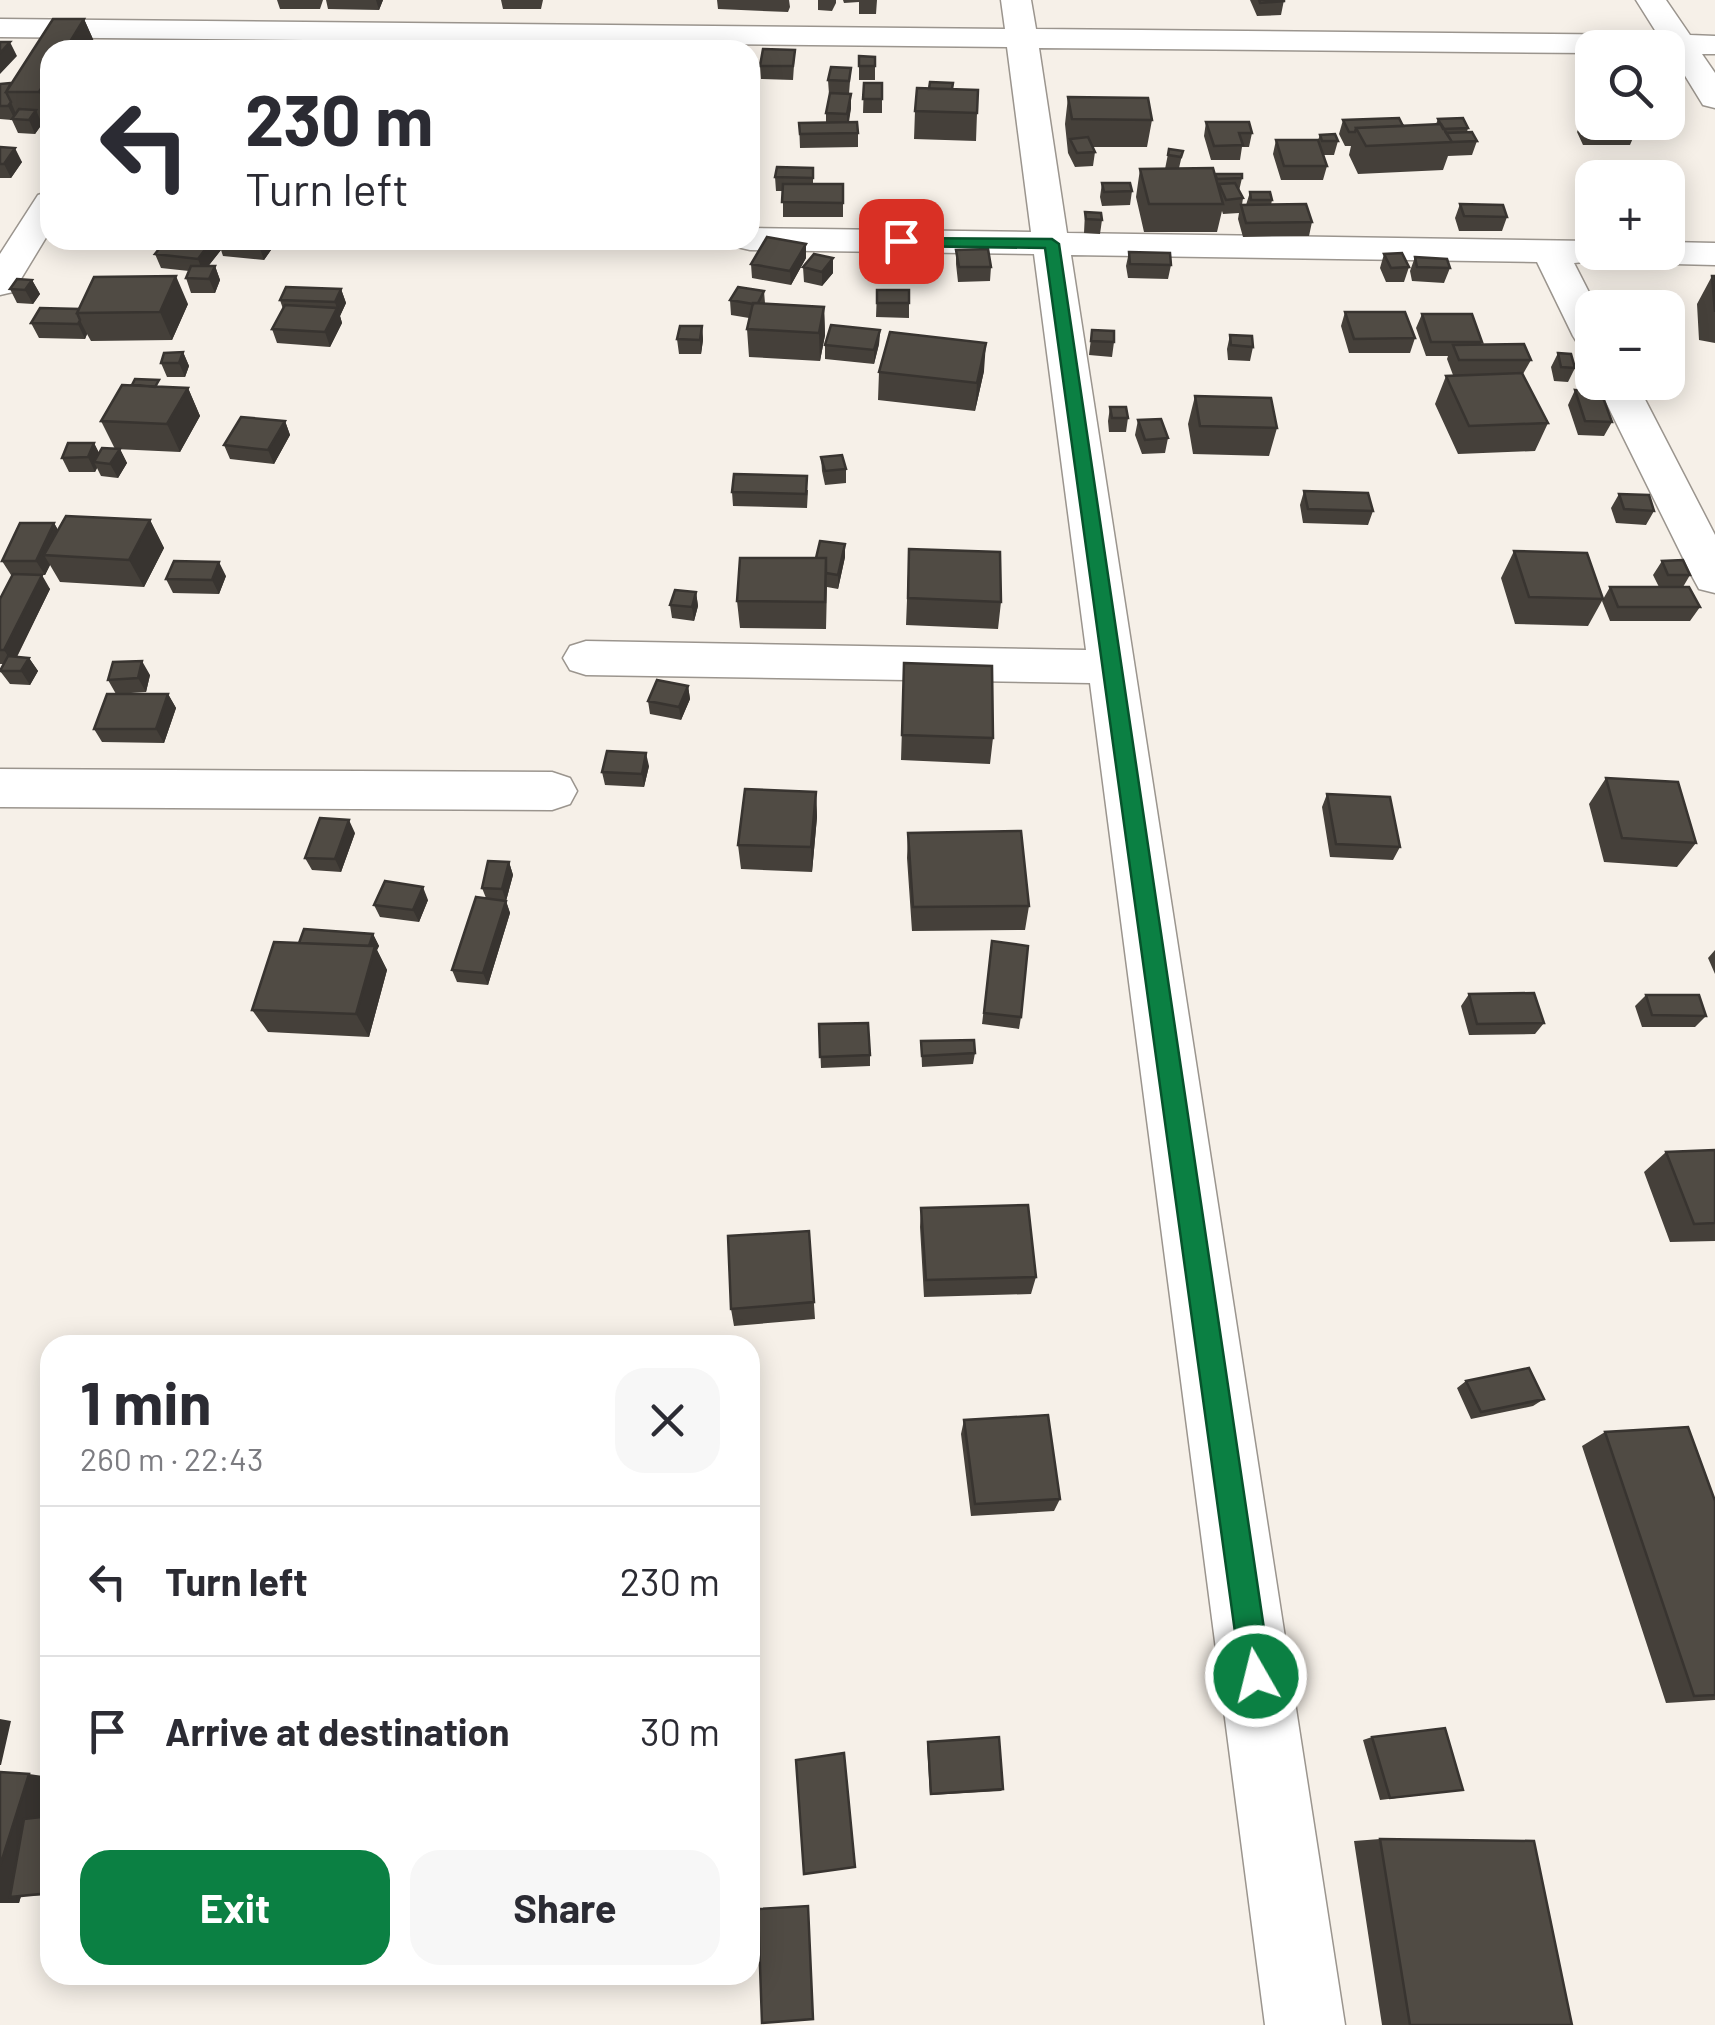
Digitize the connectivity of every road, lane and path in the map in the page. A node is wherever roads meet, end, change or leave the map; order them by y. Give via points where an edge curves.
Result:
1 (168, 0) edge
2 (472, 0) edge
3 (1651, 0) edge
4 (1019, 19) edge
5 (0, 28) edge
6 (1670, 30) edge
7 (145, 40) edge
8 (459, 40) edge
9 (484, 40) edge
10 (1575, 40) edge
11 (1685, 44) edge
12 (1715, 45) edge
13 (1685, 53) edge
14 (1715, 98) edge
15 (27, 234) edge
16 (760, 239) edge
17 (1052, 244) junction
18 (1550, 251) junction
19 (1575, 252) edge
20 (1685, 253) edge
21 (1715, 254) edge
22 (0, 284) edge
23 (1575, 302) edge
24 (1625, 400) edge
25 (1715, 578) edge
26 (586, 658) dead end
27 (1113, 667) junction
28 (0, 788) edge
29 (552, 791) dead end
30 (1306, 2025) edge

1 - 7 street
2 - 8 street
3 - 6 street
4 - 9 street
4 - 10 street
4 - 17 street
5 - 7 street
11 - 12 street
13 - 14 street
15 - 22 street
16 - 17 street
17 - 18 street
17 - 27 street
18 - 19 street
18 - 23 street
20 - 21 street
24 - 25 street
26 - 27 street
27 - 30 street
28 - 29 street

